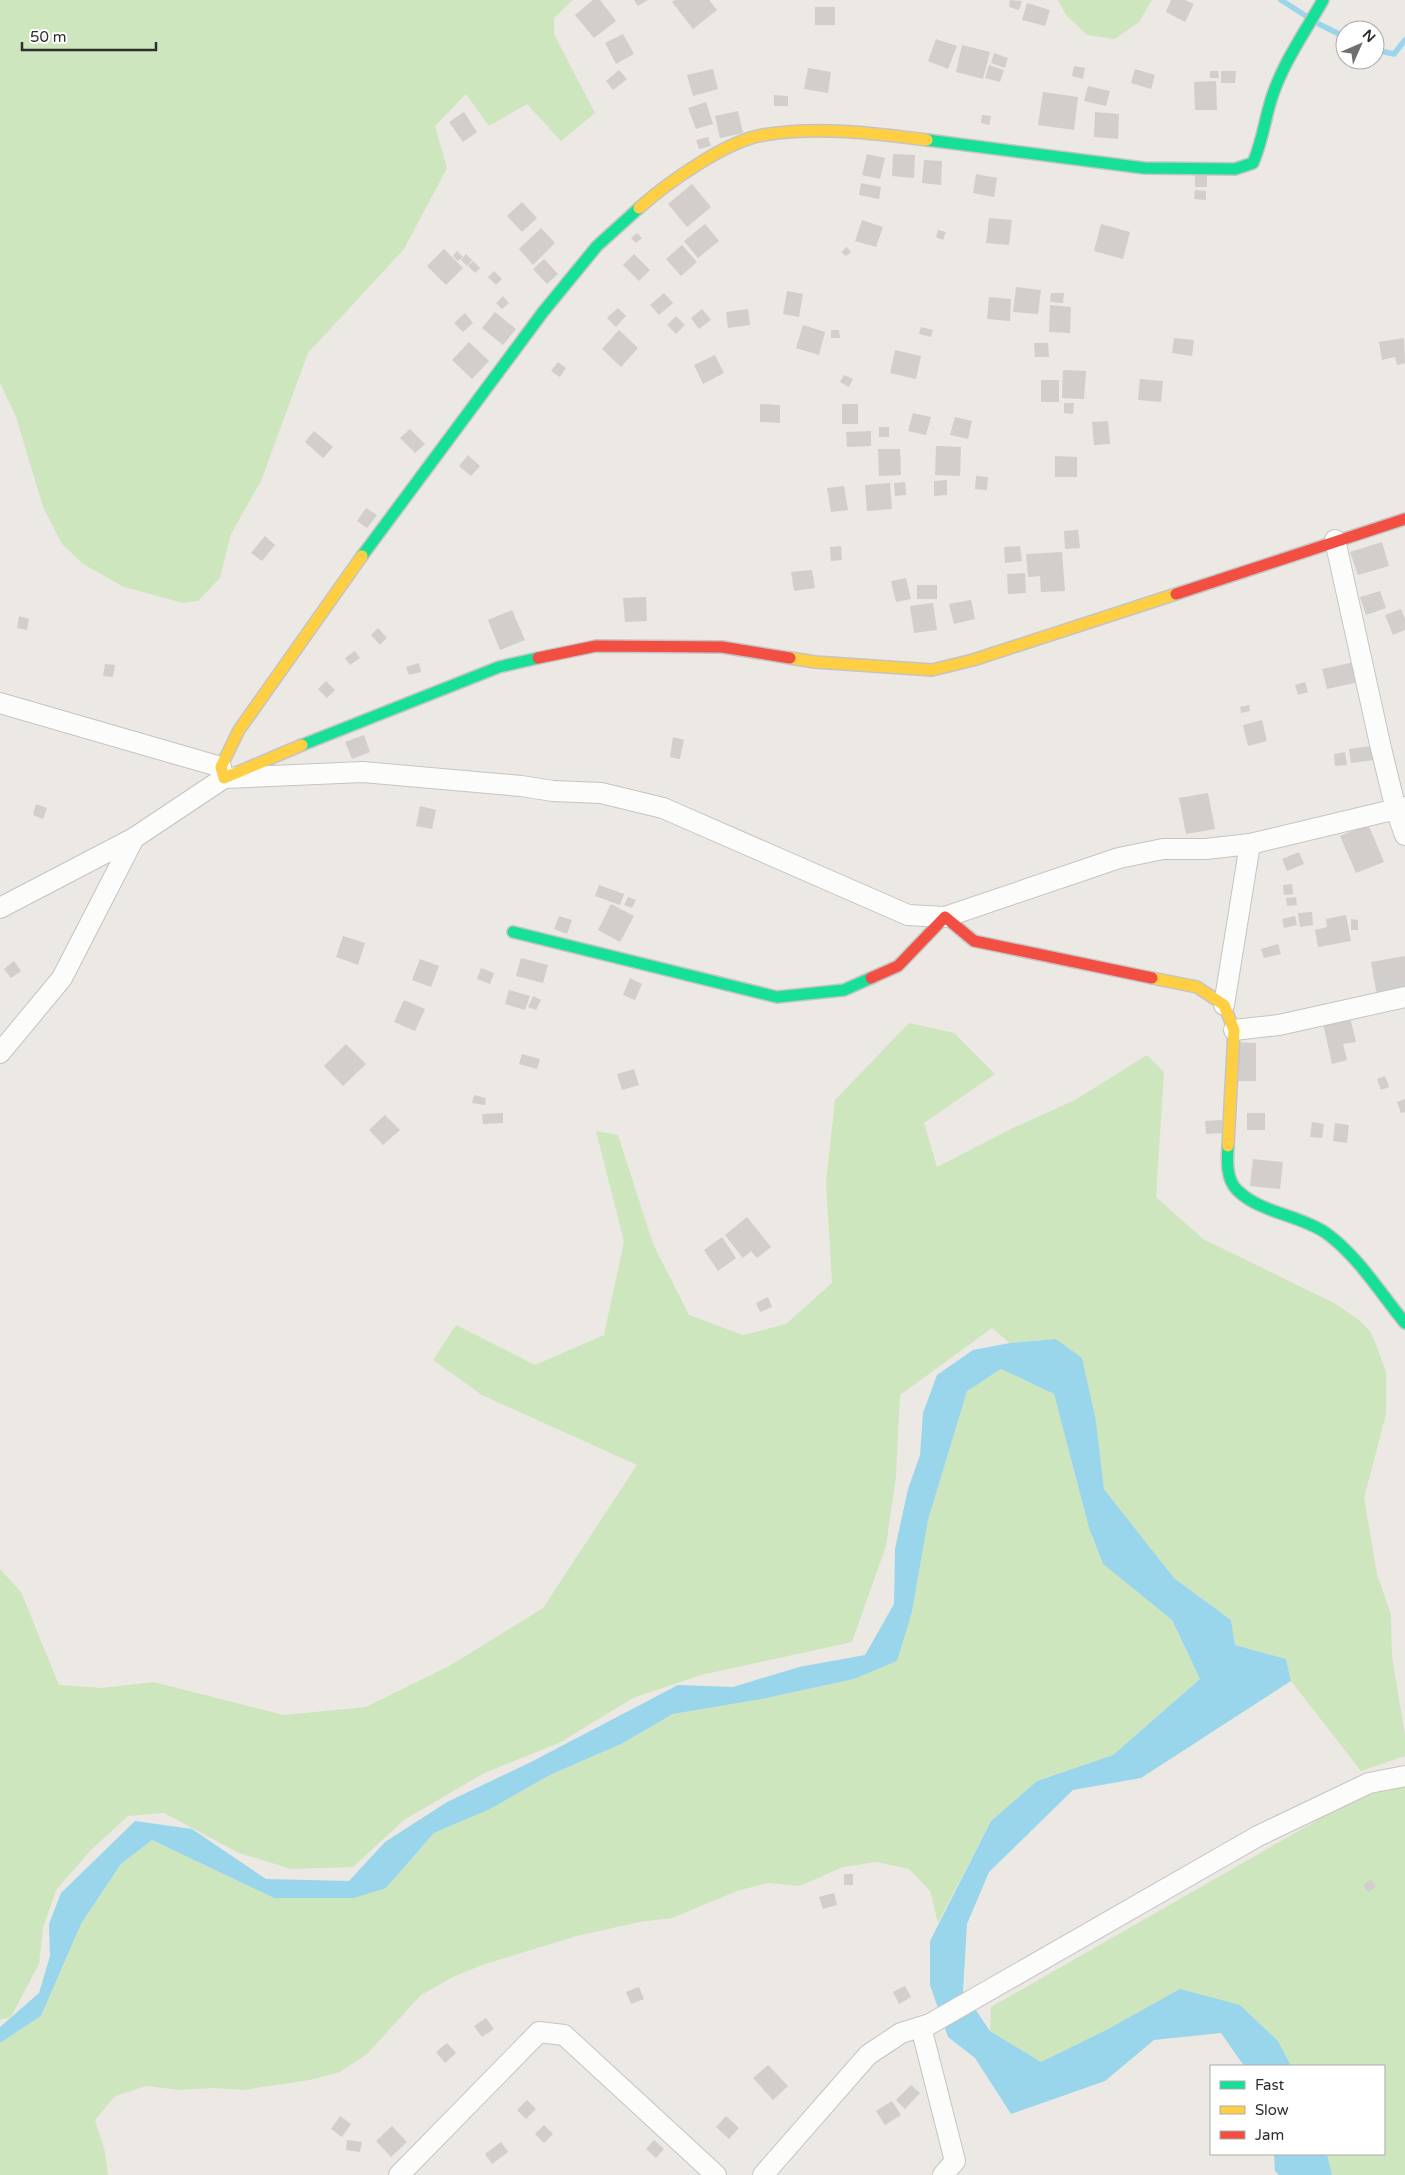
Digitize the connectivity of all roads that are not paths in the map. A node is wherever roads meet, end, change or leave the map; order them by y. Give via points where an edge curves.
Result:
1 (1323, 0) edge
2 (1405, 519) edge
3 (1335, 540) junction
4 (0, 703) edge
5 (222, 772) junction
6 (1400, 808) edge
7 (1405, 835) edge
8 (134, 838) junction
9 (1250, 844) junction
10 (0, 908) edge
11 (945, 917) junction
12 (513, 932) dead end
13 (1405, 997) edge
14 (1224, 1005) junction
15 (1234, 1030) junction
16 (0, 1053) edge
17 (1405, 1323) edge
18 (1405, 1776) edge
19 (926, 2026) junction
20 (399, 2175) edge
21 (716, 2175) edge
22 (763, 2175) edge
23 (943, 2175) edge

1 - 5 street via 1281,74 1270,100 1263,140 1253,163 1235,170 1144,168 845,130 762,135 716,153 656,193 597,246 543,312 238,730
2 - 3 street
3 - 5 street via 973,660 932,670 815,662 722,647 596,646 499,667
3 - 6 street
4 - 5 street
5 - 8 street
5 - 11 street via 363,772 601,793 663,808 908,915
6 - 7 street
6 - 9 street
8 - 10 street
8 - 16 street via 62,978
9 - 11 street via 1163,849 1119,858
9 - 14 street
11 - 12 street via 898,966 844,990 777,997
11 - 14 street via 974,941 1197,987
13 - 15 street via 1279,1025
14 - 15 street
15 - 17 street via 1227,1168 1236,1189 1326,1233 1352,1258
18 - 19 street via 1369,1783 1258,1836
19 - 22 street via 901,2033 868,2055
19 - 23 street via 955,2161
20 - 21 street via 539,2032 564,2035

